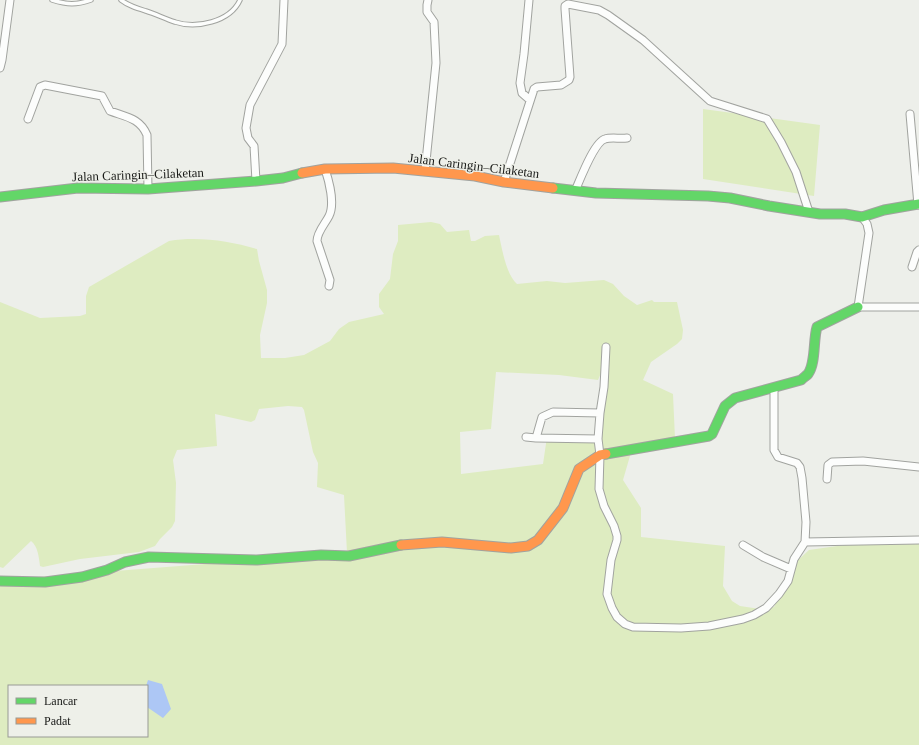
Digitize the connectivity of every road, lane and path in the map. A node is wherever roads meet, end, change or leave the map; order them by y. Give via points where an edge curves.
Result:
1 (10, 0) edge
2 (52, 0) edge
3 (91, 0) edge
4 (121, 0) edge
5 (240, 0) edge
6 (284, 0) edge
7 (428, 0) edge
8 (529, 0) edge
9 (0, 68) edge
10 (530, 100) junction
11 (910, 114) dead end
12 (28, 120) dead end
13 (627, 138) dead end
14 (916, 144) edge
15 (325, 169) junction
16 (425, 171) junction
17 (256, 181) junction
18 (504, 182) junction
19 (148, 189) junction
20 (575, 191) junction
21 (0, 197) edge
22 (918, 204) edge
23 (809, 212) junction
24 (862, 217) junction
25 (919, 250) edge
26 (912, 267) dead end
27 (329, 286) dead end
28 (858, 307) junction
29 (919, 307) edge
30 (606, 347) dead end
31 (774, 388) junction
32 (600, 412) junction
33 (526, 437) dead end
34 (536, 438) junction
35 (598, 439) junction
36 (600, 455) junction
37 (919, 467) edge
38 (827, 479) dead end
39 (919, 540) edge
40 (804, 542) junction
41 (743, 545) dead end
42 (791, 569) junction
43 (0, 581) edge

1 - 9 street
2 - 3 lane via 66,4
4 - 5 lane via 134,8 176,23 192,25 217,21 225,17
6 - 17 street via 282,44 250,105 246,128 248,138 254,146
7 - 16 street via 427,12 434,22 436,63
8 - 10 street via 520,83 522,93
10 - 18 street
10 - 23 street via 537,87 561,85 569,80 565,6 568,4 599,10 643,40 710,100 767,119 796,172
11 - 14 street
12 - 19 street via 40,87 45,85 102,96 110,111 138,121 144,127 147,136
13 - 20 street via 604,139 599,143
14 - 22 street
15 - 16 street, Jalan Caringin–Cilaketan via 393,168
15 - 17 street, Jalan Caringin–Cilaketan
15 - 27 street via 330,182 330,214 316,241 330,280
16 - 18 street, Jalan Caringin–Cilaketan
17 - 19 street, Jalan Caringin–Cilaketan
18 - 20 street, Jalan Caringin–Cilaketan
19 - 21 street, Jalan Caringin–Cilaketan via 78,188
20 - 23 street, Jalan Caringin–Cilaketan via 708,196
22 - 24 street, Jalan Caringin–Cilaketan
23 - 24 street, Jalan Caringin–Cilaketan
24 - 28 street via 869,233
25 - 26 street
28 - 29 street
28 - 31 street via 818,327 808,373 801,380
30 - 32 street
31 - 36 street via 735,398 729,402 709,436
31 - 40 street via 774,450 778,457 797,463 800,467 806,522
32 - 34 street via 548,413 542,417
32 - 35 street
33 - 34 street
34 - 35 street
35 - 36 street
36 - 42 street via 600,489 604,506 617,536 607,594 615,612 625,624 633,627 681,628 709,626 743,619 766,608 788,581
36 - 43 street via 579,469 563,508 538,540 528,546 511,548 442,542 399,545 349,556 321,555 257,560 149,557 125,562 82,577 45,582
37 - 38 street via 863,461 832,462 828,465
39 - 40 street
40 - 42 street
41 - 42 street

